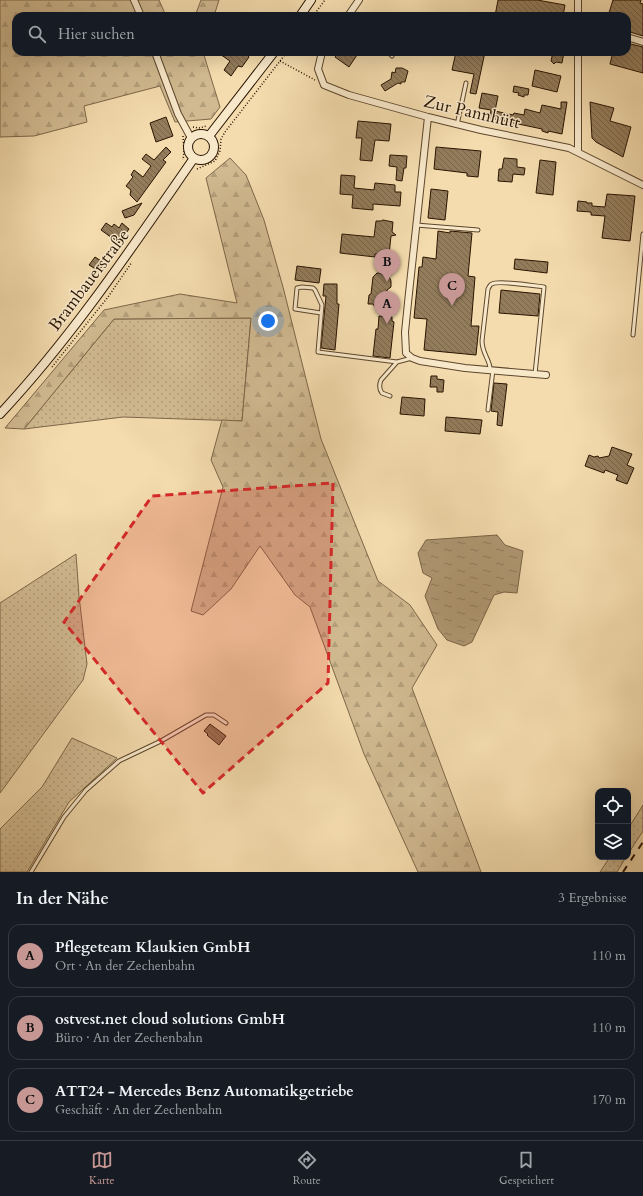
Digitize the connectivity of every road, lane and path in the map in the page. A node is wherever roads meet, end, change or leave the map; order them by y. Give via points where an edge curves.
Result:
1 (134, 0) edge
2 (311, 0) edge
3 (325, 0) edge
4 (359, 0) edge
5 (578, 0) edge
6 (139, 12) edge
7 (303, 12) edge
8 (316, 12) edge
9 (351, 12) edge
10 (578, 12) edge
11 (631, 38) edge
12 (643, 42) edge
13 (156, 56) edge
14 (271, 56) edge
15 (276, 56) edge
16 (283, 56) edge
17 (321, 56) edge
18 (578, 56) edge
19 (280, 61) junction
20 (466, 83) dead end
21 (324, 85) junction
22 (428, 118) junction
23 (457, 125) junction
24 (187, 136) junction
25 (209, 136) junction
26 (578, 151) junction
27 (194, 158) junction
28 (188, 167) junction
29 (643, 185) edge
30 (416, 224) junction
31 (478, 230) dead end
32 (643, 234) edge
33 (321, 313) junction
34 (633, 335) dead end
35 (412, 358) junction
36 (397, 362) junction
37 (491, 370) junction
38 (535, 374) junction
39 (546, 375) dead end
40 (390, 396) dead end
41 (488, 410) dead end
42 (0, 414) edge
43 (226, 723) dead end
44 (31, 872) edge

1 - 6 street
2 - 7 main road
3 - 8 path
4 - 9 street
5 - 10 street
11 - 12 street
13 - 24 street
14 - 25 main road
15 - 19 path
16 - 19 path
17 - 21 street via 318,69
18 - 26 street
19 - 21 path
19 - 28 path via 225,132 215,161 193,172
20 - 23 lane
21 - 22 street, Zur Pannhütt
22 - 23 street, Zur Pannhütt
22 - 30 street
23 - 26 street, Zur Pannhütt
24 - 25 main road via 200,133
24 - 27 main road via 189,153
24 - 28 path via 183,160
25 - 27 main road via 214,142 213,153 203,160
26 - 29 street, Zur Pannhütt
27 - 28 main road, Brambauerstraße
28 - 42 main road, Brambauerstraße via 94,300 30,382
30 - 31 lane
30 - 35 street via 405,332 406,353
32 - 34 lane
33 - 33 lane via 322,305 316,290 297,288 295,309
33 - 36 lane via 318,352
35 - 36 lane
35 - 37 street
36 - 40 lane via 379,383 382,394
37 - 38 street
37 - 38 lane via 482,349 488,289 491,284 496,282 544,286
37 - 41 lane
38 - 39 street
43 - 44 lane via 214,715 206,715 119,761 86,790 64,817

